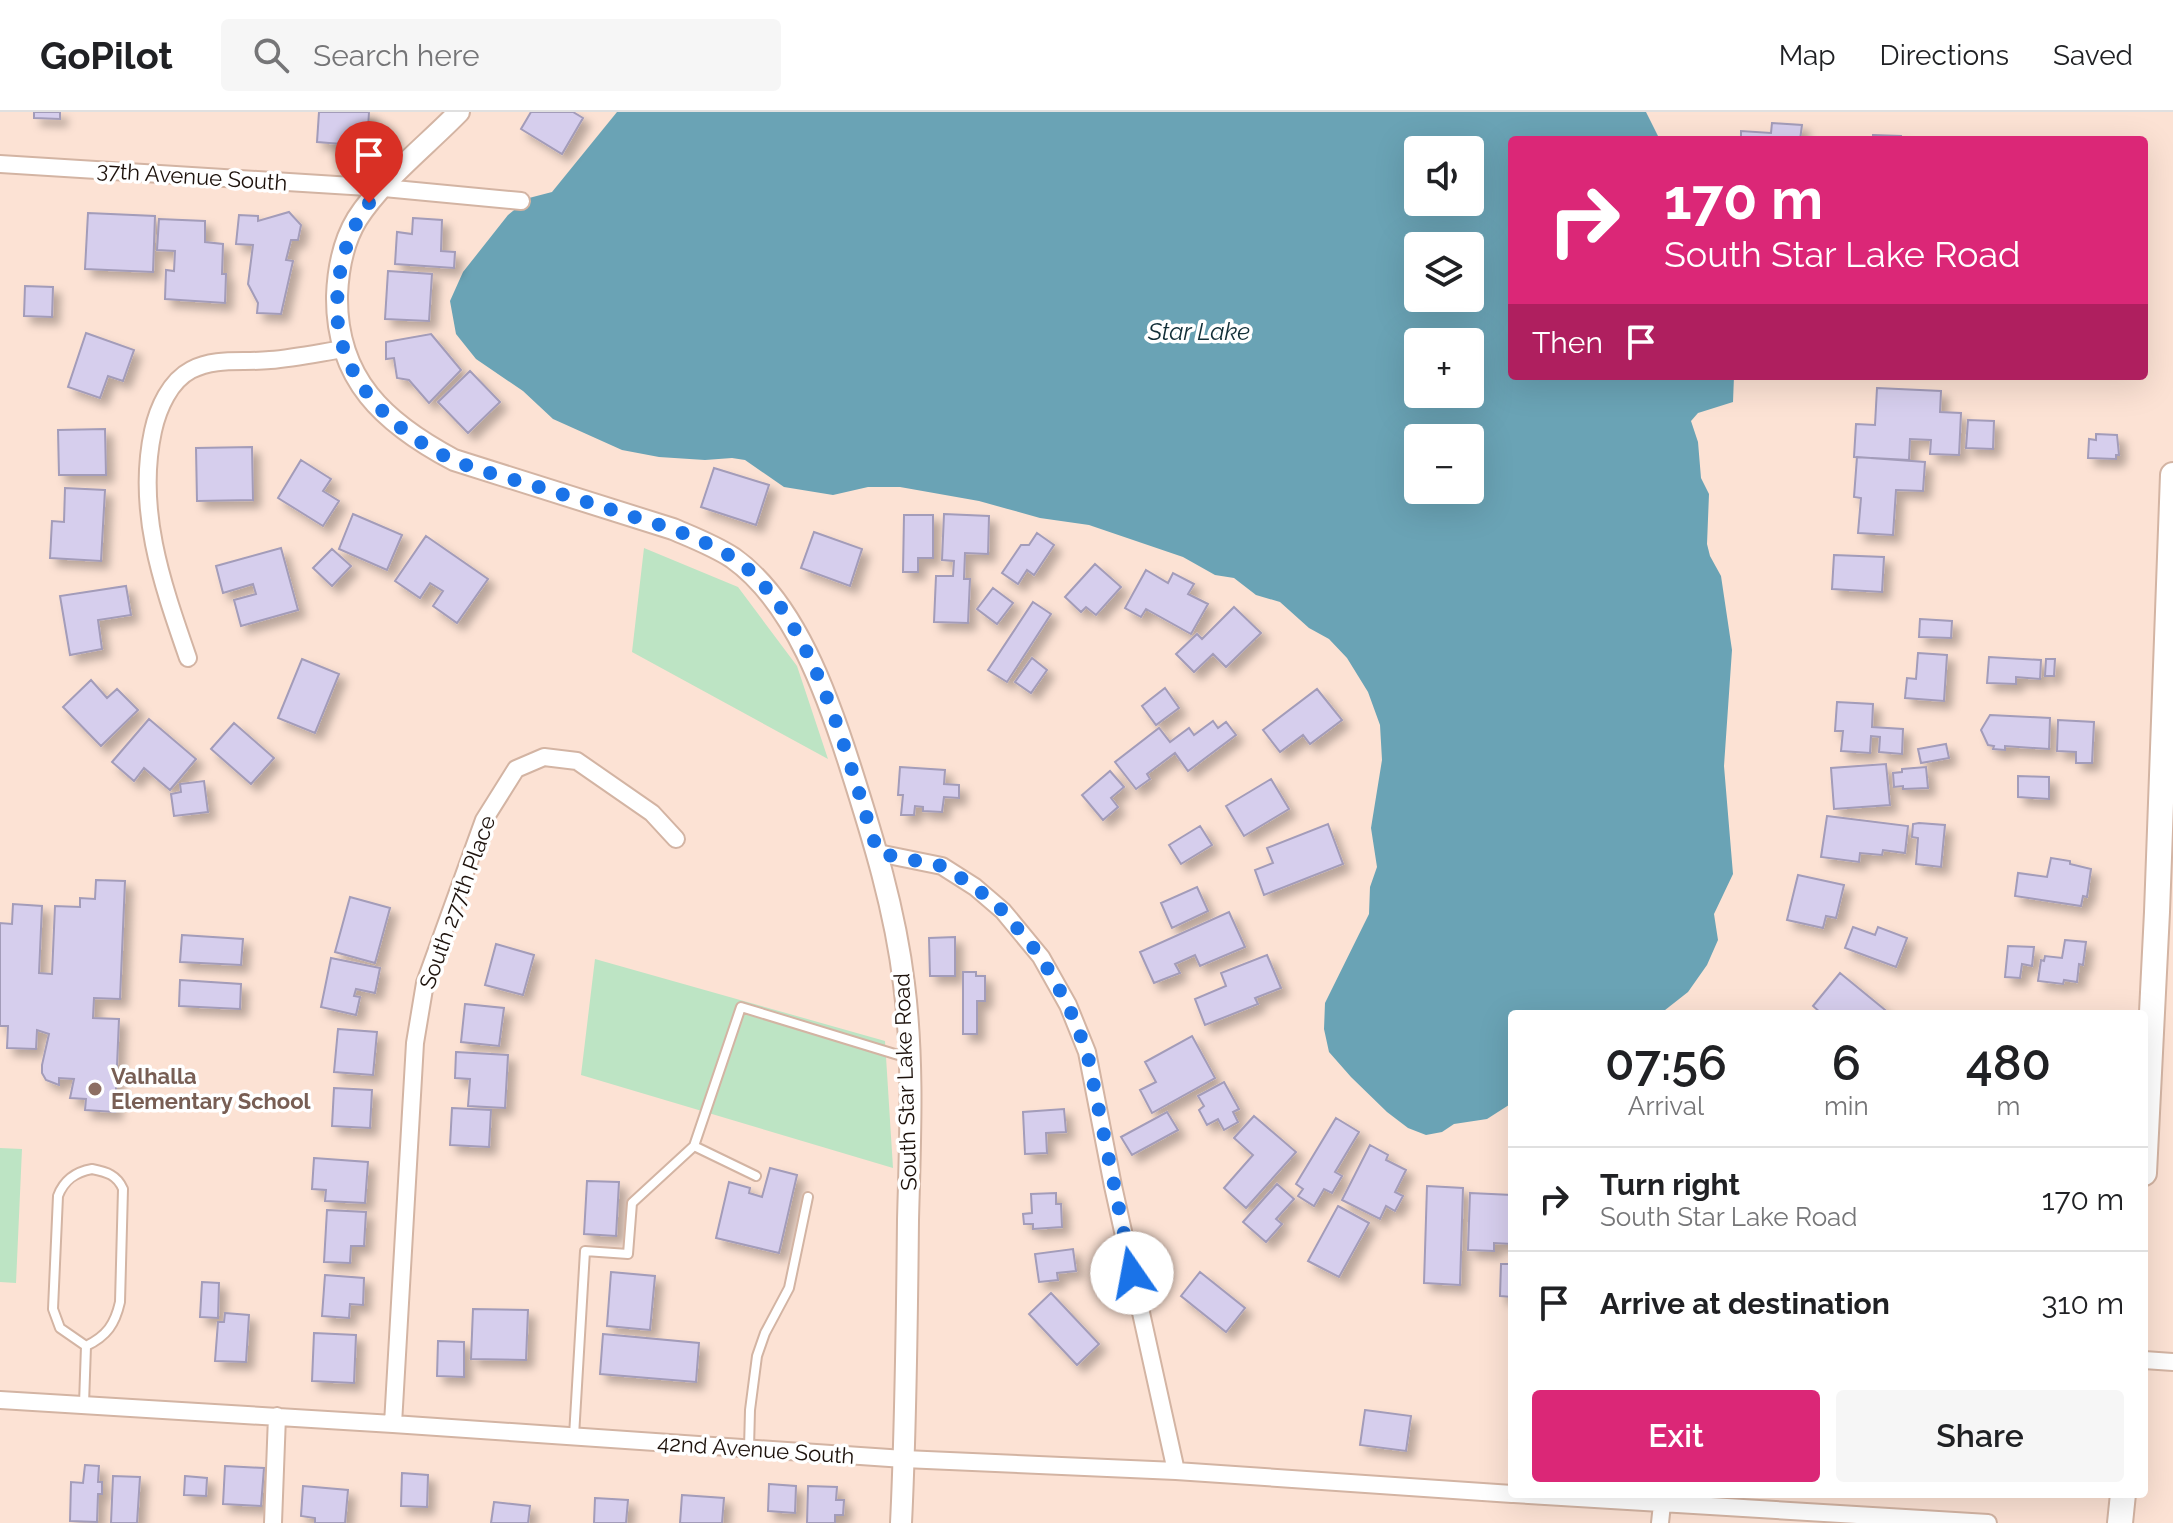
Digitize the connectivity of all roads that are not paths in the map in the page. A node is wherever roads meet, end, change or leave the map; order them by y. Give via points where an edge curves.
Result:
1 (459, 112) edge
2 (0, 164) edge
3 (384, 188) junction
4 (521, 201) dead end
5 (343, 349) junction
6 (2173, 475) edge
7 (188, 658) dead end
8 (676, 839) dead end
9 (878, 853) junction
10 (2165, 912) edge
11 (908, 1058) junction
12 (2148, 1123) edge
13 (694, 1146) junction
14 (756, 1176) dead end
15 (808, 1197) dead end
16 (86, 1346) junction
17 (2148, 1360) edge
18 (2173, 1362) edge
19 (0, 1400) edge
20 (84, 1405) junction
21 (277, 1416) junction
22 (393, 1424) junction
23 (574, 1436) junction
24 (749, 1448) junction
25 (904, 1459) junction
26 (1176, 1471) junction
27 (1508, 1494) edge
28 (1573, 1498) edge
29 (2123, 1498) edge
30 (1662, 1504) junction
31 (273, 1523) edge
32 (901, 1523) edge
33 (1660, 1523) edge
34 (1988, 1523) edge
35 (2120, 1523) edge

1 - 3 street, South Star Lake Road
2 - 3 street, 37th Avenue South
3 - 4 street, 37th Avenue South
3 - 5 street, South Star Lake Road via 356,221 343,254 337,314
5 - 7 street via 210,363 180,378 160,408 148,468 148,515 162,584
5 - 9 street, South Star Lake Road via 384,414 431,448 454,460 673,529 750,571 799,637 817,674
6 - 10 main road
8 - 22 street, South 277th Place via 652,813 577,761 555,757 534,759 516,769 484,820 425,983 415,1043
9 - 11 street, South Star Lake Road via 905,985
9 - 26 street via 942,866 975,887 1041,957 1068,1005 1087,1052
10 - 12 main road
11 - 13 lane via 741,1007
11 - 25 street, South Star Lake Road
13 - 14 lane
13 - 23 lane via 632,1203 628,1254 585,1251
15 - 24 lane via 789,1288 757,1356
16 - 16 lane via 106,1334 120,1302 123,1189 112,1174 92,1169 68,1180 58,1196 53,1309 60,1328
16 - 20 lane
17 - 18 street
19 - 20 street, 42nd Avenue South
20 - 21 street, 42nd Avenue South
21 - 22 street, 42nd Avenue South
21 - 31 street
22 - 23 street, 42nd Avenue South
23 - 24 street, 42nd Avenue South
24 - 25 street, 42nd Avenue South
25 - 26 street, 42nd Avenue South
25 - 32 street, South Star Lake Road
26 - 27 street, 42nd Avenue South
28 - 30 street, 42nd Avenue South
29 - 35 main road
30 - 33 street
30 - 34 street, 42nd Avenue South

